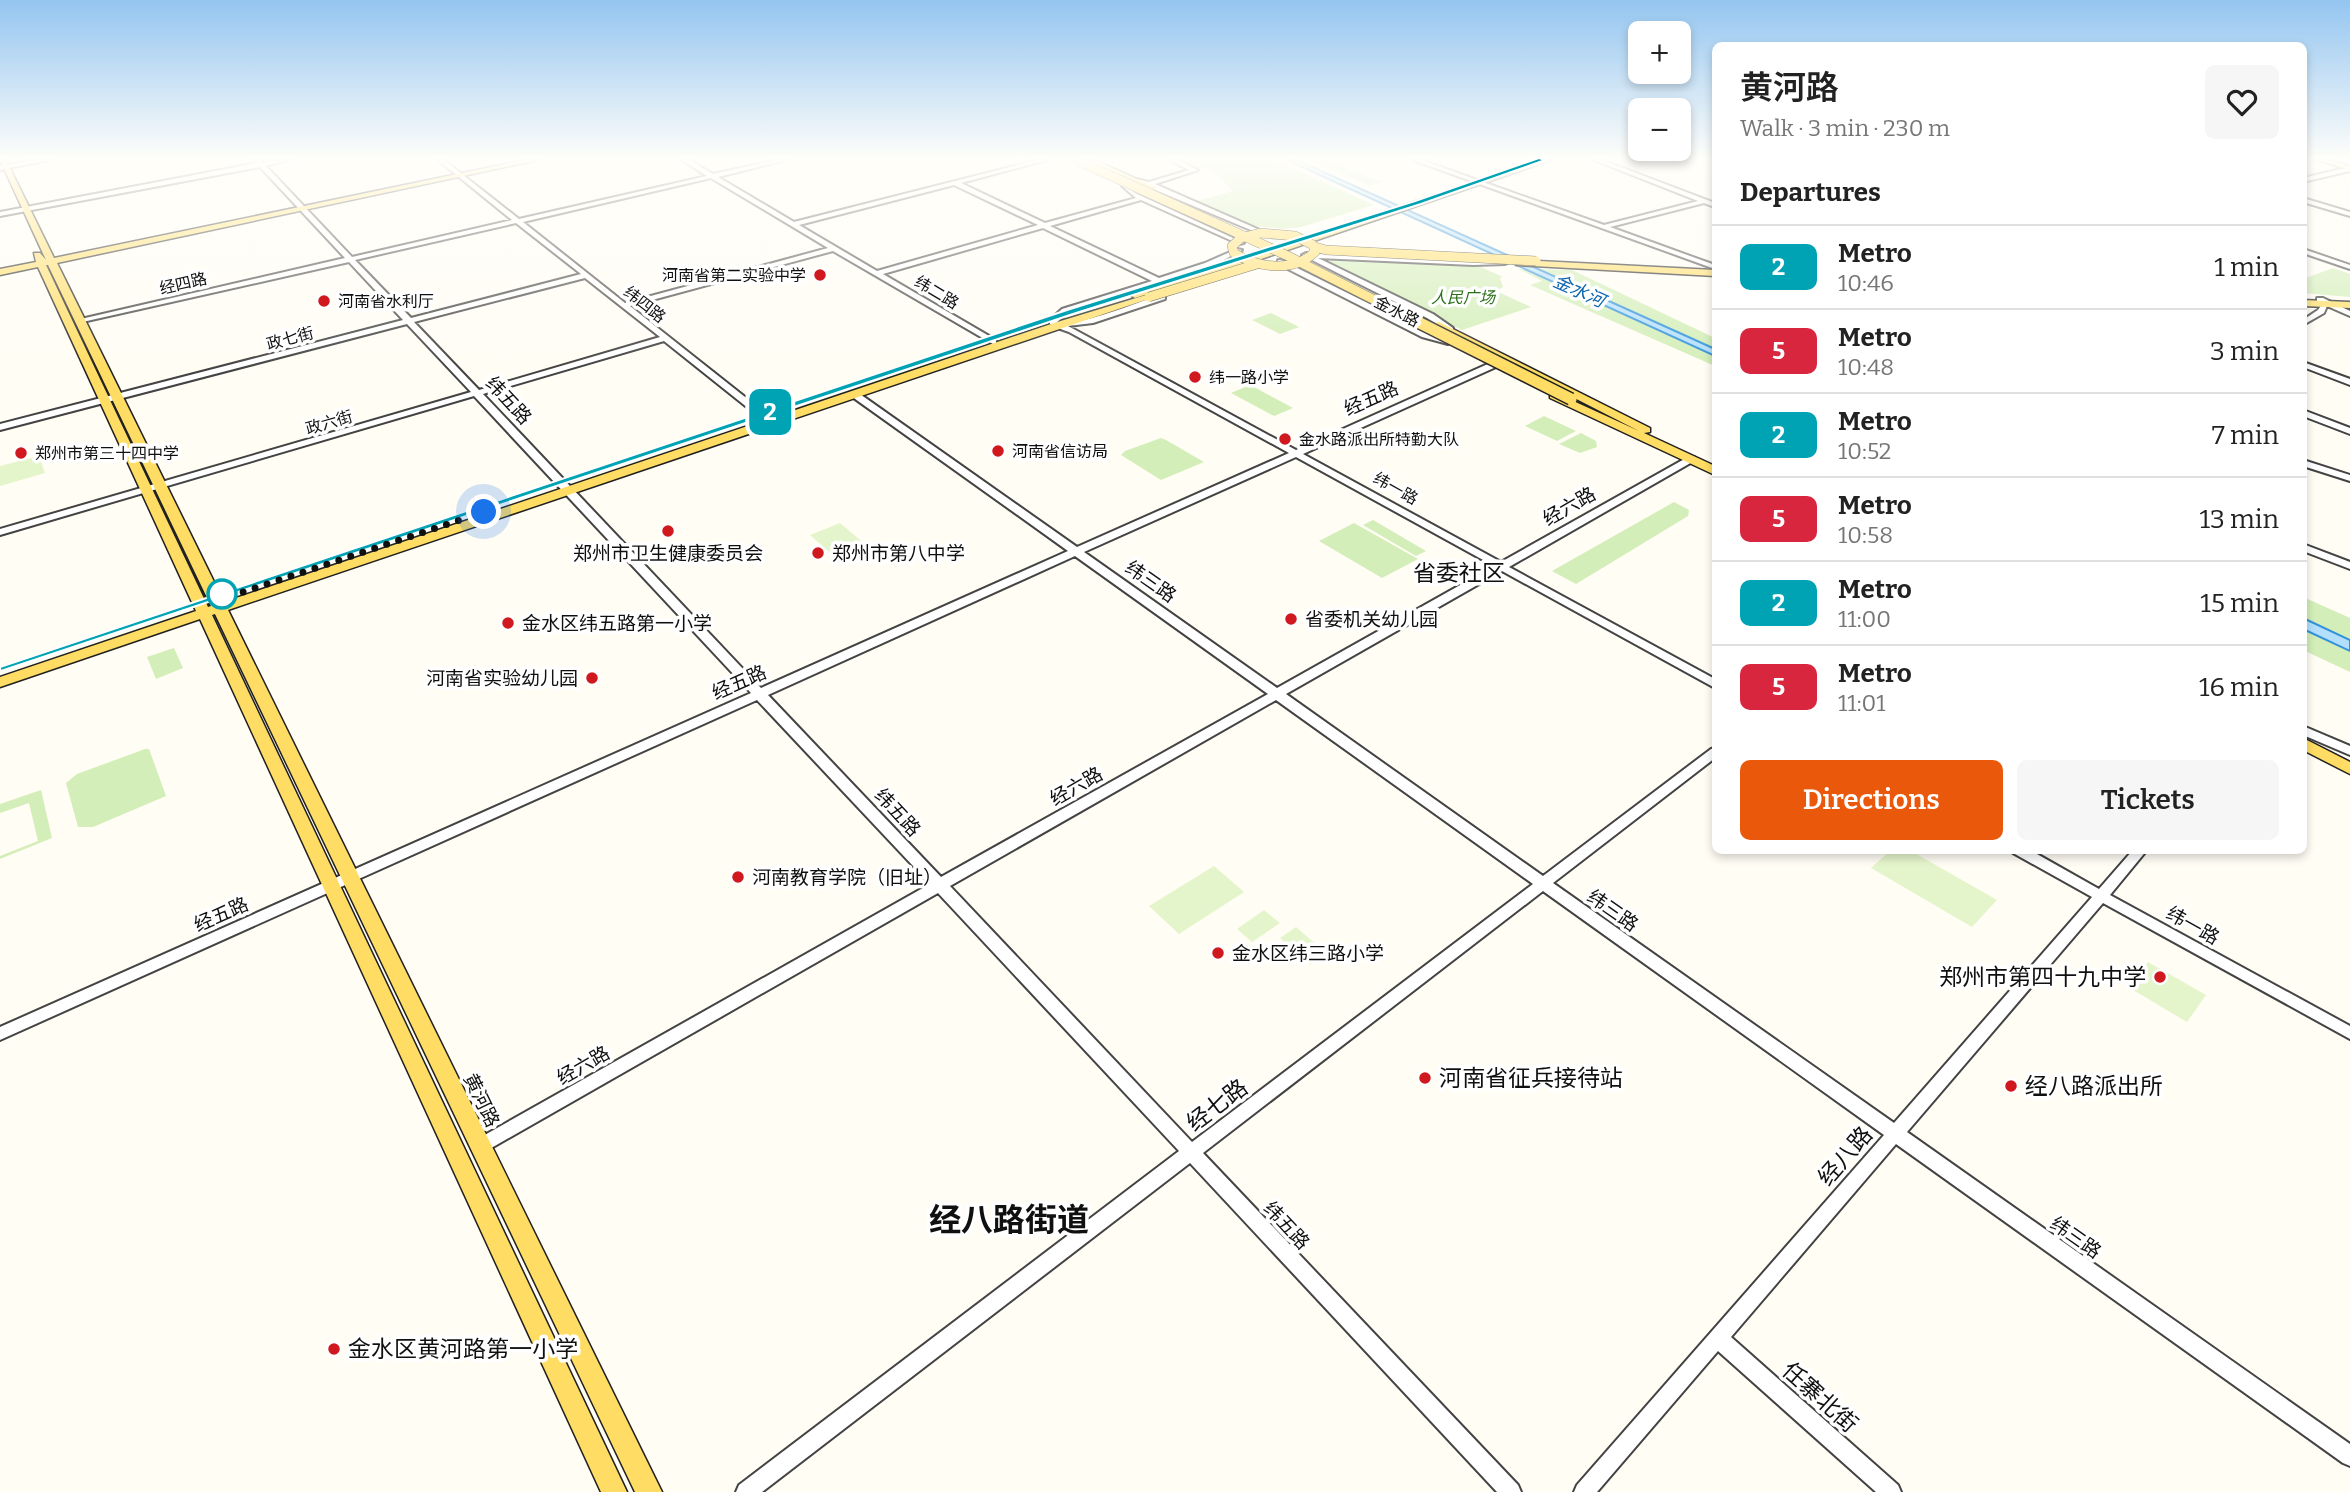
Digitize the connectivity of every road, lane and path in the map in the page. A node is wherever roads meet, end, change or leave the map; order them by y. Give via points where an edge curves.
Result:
1 (26, 230) edge
2 (194, 230) edge
3 (322, 230) edge
4 (481, 230) edge
5 (529, 230) edge
6 (804, 230) edge
7 (1031, 230) edge
8 (1052, 230) edge
9 (1220, 230) edge
10 (1230, 230) edge
11 (1239, 230) edge
12 (1252, 230) edge
13 (1318, 230) edge
14 (1345, 230) edge
15 (1349, 230) edge
16 (1610, 230) edge
17 (1270, 234) junction
18 (1284, 234) junction
19 (835, 248) junction
20 (1237, 248) junction
21 (1309, 248) junction
22 (2307, 252) edge
23 (1251, 258) junction
24 (350, 260) junction
25 (46, 261) junction
26 (1275, 263) junction
27 (1540, 263) junction
28 (2350, 267) edge
29 (1712, 269) edge
30 (1712, 270) edge
31 (0, 271) edge
32 (877, 273) junction
33 (587, 275) junction
34 (1158, 281) junction
35 (1144, 295) junction
36 (2307, 301) edge
37 (2322, 302) junction
38 (2350, 303) edge
39 (625, 305) junction
40 (2350, 314) edge
41 (81, 321) junction
42 (408, 321) junction
43 (2307, 321) edge
44 (1056, 324) junction
45 (666, 338) junction
46 (1452, 338) junction
47 (993, 342) junction
48 (1493, 365) junction
49 (2307, 366) edge
50 (2350, 382) edge
51 (476, 394) junction
52 (854, 394) junction
53 (111, 398) junction
54 (1574, 398) junction
55 (2307, 415) edge
56 (766, 418) junction
57 (0, 427) edge
58 (2350, 431) edge
59 (1664, 443) junction
60 (1296, 453) junction
61 (1691, 459) junction
62 (2307, 464) edge
63 (1712, 465) edge
64 (1712, 470) edge
65 (2350, 478) edge
66 (153, 488) junction
67 (565, 488) junction
68 (0, 532) edge
69 (2307, 549) edge
70 (1076, 552) junction
71 (1501, 566) junction
72 (2350, 566) edge
73 (210, 607) junction
74 (0, 673) edge
75 (0, 682) edge
76 (1712, 682) edge
77 (760, 694) junction
78 (1276, 694) junction
79 (2307, 732) edge
80 (2307, 738) edge
81 (2307, 745) edge
82 (2307, 745) edge
83 (2350, 751) edge
84 (2307, 752) edge
85 (1712, 754) edge
86 (2350, 757) edge
87 (2350, 764) edge
88 (2350, 770) edge
89 (2025, 854) edge
90 (2138, 854) edge
91 (350, 877) junction
92 (1544, 884) junction
93 (940, 885) junction
94 (331, 886) junction
95 (2101, 896) junction
96 (2350, 1033) edge
97 (0, 1034) edge
98 (1896, 1133) junction
99 (480, 1146) junction
100 (1192, 1153) junction
101 (1718, 1338) junction
102 (2350, 1456) edge
103 (614, 1492) edge
104 (649, 1492) edge
105 (746, 1492) edge
106 (1511, 1492) edge
107 (1584, 1492) edge
108 (1891, 1492) edge

1 - 25 main road, 黄河路
2 - 25 main road
3 - 24 street, 纬五路
4 - 24 street, 经四路
5 - 33 street, 纬四路
6 - 19 street, 纬二路
7 - 32 street
8 - 34 street
9 - 20 main road, bridge
10 - 54 main road, 金水路, bridge
11 - 54 main road, 金水路, bridge
12 - 17 main road, bridge
13 - 18 main road
14 - 21 main road
15 - 21 main road
16 - 29 street
17 - 18 main road, bridge
17 - 20 main road, bridge via 1250,235
17 - 21 street
18 - 21 main road, bridge via 1304,239
19 - 32 street, 纬二路
19 - 39 street
20 - 23 street
20 - 26 main road, bridge via 1246,260
20 - 34 street via 1208,265
20 - 35 main road via 1227,261
21 - 23 main road
21 - 26 main road, bridge via 1301,262
21 - 27 main road, bridge
21 - 27 main road, bridge
21 - 46 street via 1430,316
21 - 46 main road via 1313,261 1327,270 1439,325
22 - 28 street
23 - 26 street
23 - 44 main road
24 - 41 street, 经四路
24 - 42 street, 纬五路
25 - 31 main road
25 - 41 main road, 黄河路
25 - 53 main road, 黄河路
26 - 35 main road, bridge via 1241,267
26 - 44 street via 1090,320
26 - 46 main road, bridge via 1307,270 1423,330
26 - 46 street via 1425,335
27 - 30 main road
32 - 47 street, 纬二路
33 - 39 street, 纬四路
33 - 42 street, 政七街
34 - 44 street via 1065,311
35 - 44 main road
36 - 37 main road
37 - 38 main road
37 - 40 street
37 - 43 street via 2321,312
39 - 45 street, 纬四路
41 - 53 main road, 黄河路
42 - 51 street, 纬五路
42 - 53 street, 政七街
44 - 47 main road
44 - 52 main road
44 - 60 street, 纬一路
45 - 51 street, 政六街
45 - 56 street, 纬四路
46 - 48 main road
46 - 59 main road via 1631,421
47 - 56 main road
48 - 59 main road via 1600,419
48 - 60 street, 经五路
49 - 50 street
51 - 66 street, 政六街
51 - 67 street, 纬五路
52 - 67 main road
52 - 70 street, 纬三路
53 - 57 street, 政七街
53 - 66 main road, 黄河路
54 - 59 main road, 金水路
55 - 58 street
56 - 67 main road
59 - 61 main road, 金水路
59 - 63 main road, 金水路
60 - 70 street, 经五路
60 - 71 street, 纬一路
61 - 64 main road, 金水路
61 - 71 street, 经六路
62 - 65 street
66 - 68 street, 政六街
66 - 73 main road, 黄河路
67 - 73 main road
67 - 77 street, 纬五路
69 - 72 street
70 - 77 street, 经五路
70 - 78 street, 纬三路
71 - 76 street, 纬一路
71 - 78 street, 经六路
73 - 74 main road
73 - 75 main road
73 - 91 main road, 黄河路
73 - 94 main road, 黄河路
77 - 91 street, 经五路
77 - 93 street, 纬五路
78 - 92 street, 纬三路
78 - 93 street, 经六路
79 - 83 street
80 - 86 main road
81 - 87 main road
82 - 88 main road
84 - 88 street
85 - 92 street, 经七路
89 - 95 street, 纬一路
90 - 95 street, 经八路
91 - 94 street, 经五路
91 - 99 main road, 黄河路
92 - 98 street, 纬三路
92 - 100 street, 经七路
93 - 99 street, 经六路
93 - 100 street, 纬五路
94 - 97 street, 经五路
94 - 103 main road, 黄河路
95 - 96 street, 纬一路
95 - 98 street, 经八路
98 - 101 street, 经八路
98 - 102 street, 纬三路
99 - 104 main road, 黄河路
100 - 105 street, 经七路
100 - 106 street, 纬五路
101 - 107 street, 经八路
101 - 108 street, 任寨北街

